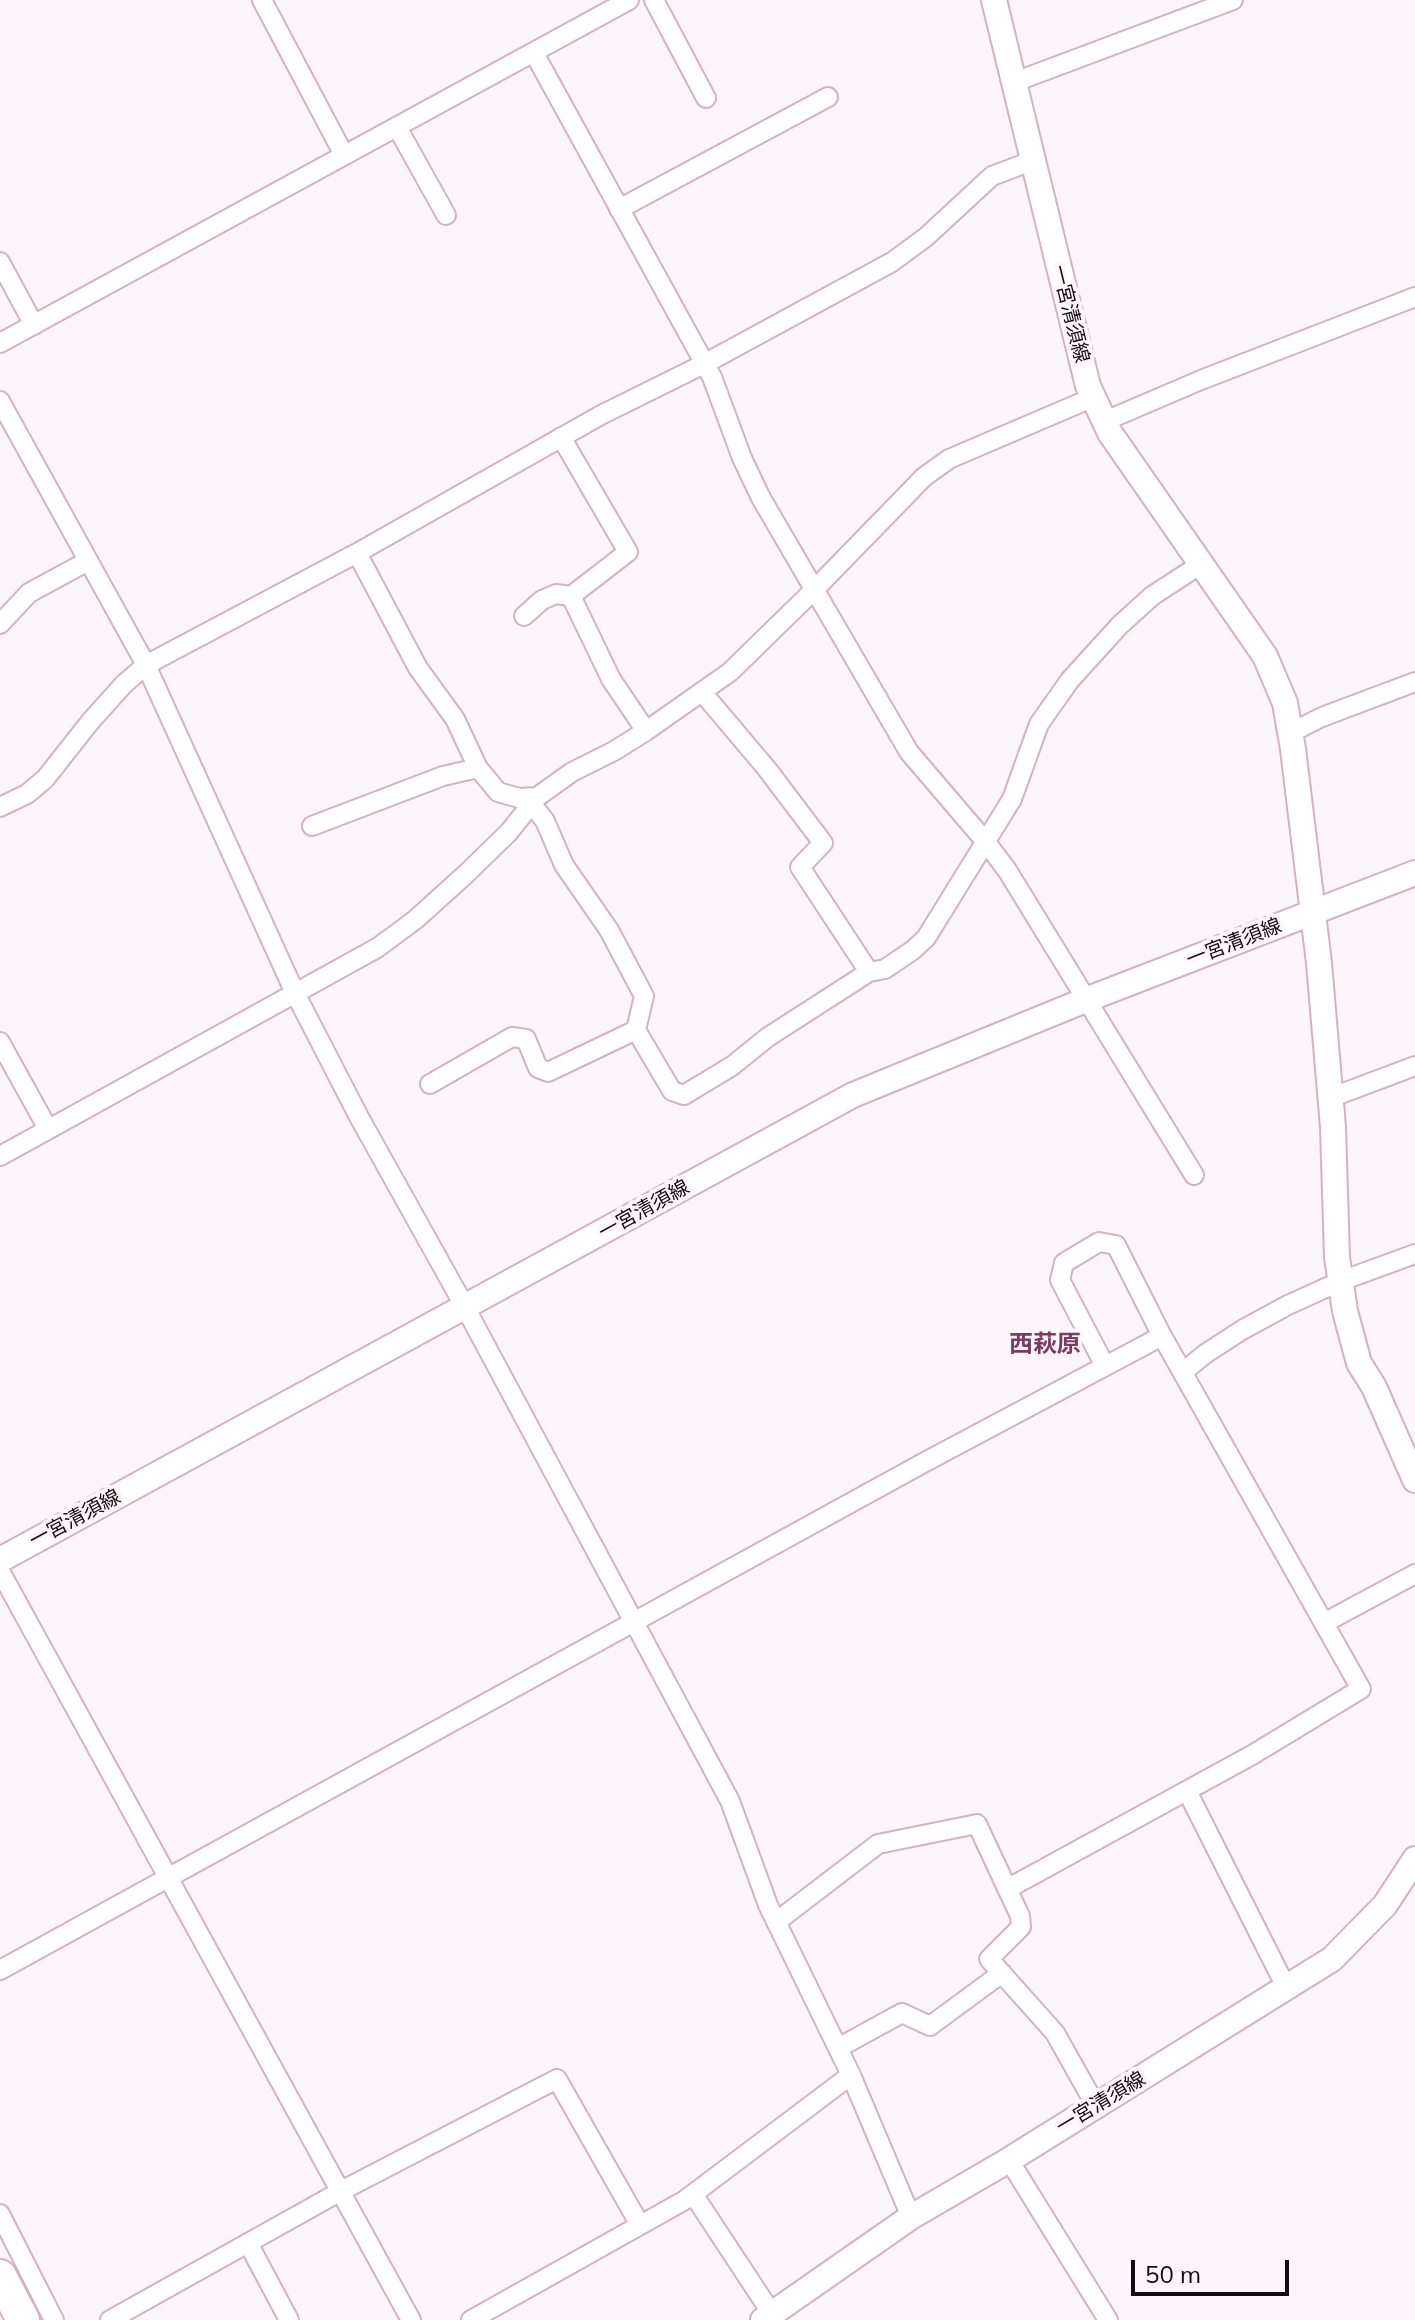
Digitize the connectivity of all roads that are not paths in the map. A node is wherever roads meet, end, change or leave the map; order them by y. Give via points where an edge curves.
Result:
1 (262, 0) edge
2 (629, 0) edge
3 (654, 0) edge
4 (994, 0) edge
5 (1233, 0) edge
6 (534, 53) junction
7 (1012, 83) junction
8 (828, 97) dead end
9 (706, 98) dead end
10 (397, 127) junction
11 (344, 155) junction
12 (1034, 160) junction
13 (619, 209) junction
14 (446, 215) dead end
15 (0, 262) edge
16 (1415, 297) edge
17 (34, 325) junction
18 (0, 343) edge
19 (704, 364) junction
20 (1094, 397) junction
21 (0, 401) edge
22 (1105, 421) junction
23 (561, 437) junction
24 (357, 553) junction
25 (88, 561) junction
26 (1201, 564) junction
27 (815, 589) junction
28 (571, 596) junction
29 (8, 604) edge
30 (524, 616) dead end
31 (0, 624) edge
32 (146, 665) junction
33 (1415, 682) edge
34 (702, 692) junction
35 (646, 731) junction
36 (1290, 733) junction
37 (478, 768) junction
38 (534, 801) junction
39 (0, 807) edge
40 (312, 826) dead end
41 (985, 841) junction
42 (1415, 873) edge
43 (1314, 913) junction
44 (869, 972) junction
45 (295, 993) junction
46 (1088, 999) junction
47 (636, 1030) junction
48 (0, 1042) edge
49 (1415, 1066) edge
50 (430, 1084) dead end
51 (1330, 1098) junction
52 (48, 1129) junction
53 (0, 1156) edge
54 (1194, 1175) dead end
55 (1415, 1254) edge
56 (1341, 1281) junction
57 (465, 1307) junction
58 (1162, 1336) junction
59 (1105, 1366) junction
60 (1183, 1372) junction
61 (1409, 1449) edge
62 (1415, 1480) edge
63 (0, 1560) edge
64 (0, 1571) edge
65 (1415, 1574) edge
66 (635, 1623) junction
67 (1324, 1623) junction
68 (1187, 1791) junction
69 (1415, 1859) edge
70 (168, 1878) junction
71 (1007, 1889) junction
72 (776, 1922) junction
73 (0, 1970) edge
74 (1002, 1973) junction
75 (1286, 1987) junction
76 (838, 2048) junction
77 (851, 2075) junction
78 (1096, 2106) junction
79 (1009, 2160) junction
80 (341, 2191) junction
81 (693, 2194) junction
82 (0, 2214) edge
83 (911, 2217) junction
84 (640, 2225) junction
85 (248, 2243) junction
86 (0, 2276) edge
87 (768, 2317) edge
88 (23, 2320) edge
89 (54, 2320) edge
90 (110, 2320) edge
91 (289, 2320) edge
92 (411, 2320) edge
93 (471, 2320) edge
94 (1108, 2320) edge

1 - 11 street
2 - 6 street
3 - 9 street
4 - 7 main road, 一宮清須線
5 - 7 street
6 - 10 street
6 - 13 street
7 - 12 main road, 一宮清須線
8 - 13 street
10 - 11 street
10 - 14 street
11 - 17 street
12 - 19 street via 992,176 892,262
12 - 20 main road, 一宮清須線
13 - 19 street
15 - 17 street
16 - 22 street
17 - 18 street
19 - 23 street
19 - 27 street via 755,485
20 - 22 main road, 一宮清須線
20 - 27 street via 949,459 924,477
21 - 25 street
22 - 26 main road, 一宮清須線
23 - 24 street
23 - 28 street via 628,552
24 - 32 street
24 - 37 street
25 - 29 street
25 - 32 street
26 - 36 main road, 一宮清須線 via 1265,656 1285,703
26 - 41 street via 1152,596 1070,680 1039,724 1012,799
27 - 34 street via 730,672
27 - 41 street via 909,752
28 - 30 street via 556,594
28 - 35 street via 611,679
29 - 31 street
32 - 39 street via 90,722 45,779
32 - 45 street
33 - 36 street
34 - 35 street
34 - 44 street via 823,843 800,867
35 - 38 street via 572,772
36 - 43 main road, 一宮清須線
37 - 38 street via 498,792
37 - 40 street
38 - 45 street via 509,832 415,920 377,948
38 - 47 street via 564,865 609,930 644,996
41 - 44 street via 926,938 885,969
41 - 46 street
42 - 43 main road
43 - 46 main road, 一宮清須線
43 - 51 main road, 一宮清須線
44 - 47 street via 684,1095 672,1091
45 - 52 street
45 - 57 street
46 - 54 street
46 - 57 main road, 一宮清須線 via 853,1095
47 - 50 street via 548,1072 538,1068 526,1039 512,1037
48 - 52 street
49 - 51 street
51 - 56 main road, 一宮清須線
52 - 53 street
55 - 56 street
56 - 60 street via 1242,1330
56 - 61 main road, 一宮清須線 via 1359,1363
57 - 63 main road, 一宮清須線
57 - 66 street
58 - 59 street
58 - 59 street via 1116,1245 1099,1242 1064,1263 1060,1280
58 - 60 street
59 - 66 street
60 - 67 street
61 - 62 main road, 一宮清須線
64 - 70 street
65 - 67 street
66 - 70 street
66 - 72 street via 730,1801
67 - 68 street via 1361,1689
68 - 71 street
68 - 75 street
69 - 75 main road, 一宮清須線 via 1361,1932 1332,1959
70 - 73 street
70 - 80 street
71 - 72 street via 977,1824 878,1844
71 - 74 street via 1021,1927 989,1959
72 - 76 street
74 - 76 street via 930,2026 902,2013
74 - 78 street via 1055,2033
75 - 78 main road, 一宮清須線
76 - 77 street
77 - 81 street
77 - 83 street
78 - 79 main road, 一宮清須線
79 - 83 main road, 一宮清須線
79 - 94 street
80 - 84 street via 557,2079
80 - 85 street
80 - 92 street
81 - 84 street
81 - 87 street
82 - 89 street
83 - 87 main road, 一宮清須線
84 - 93 street
85 - 90 street
85 - 91 street
86 - 88 highway

